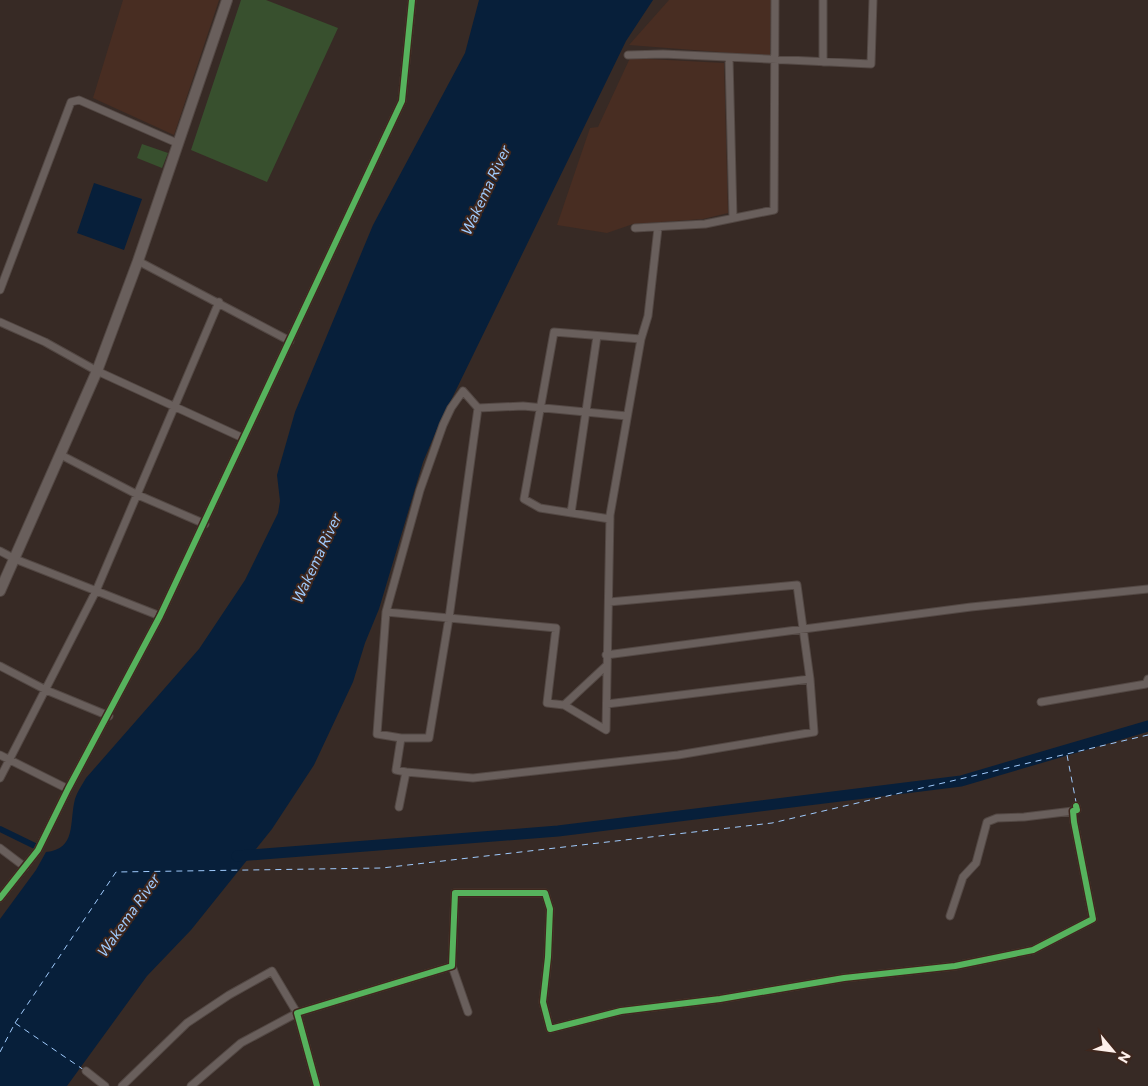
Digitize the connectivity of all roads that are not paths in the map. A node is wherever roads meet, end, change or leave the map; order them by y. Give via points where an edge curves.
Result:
1 (227, 0) edge
2 (412, 0) edge
3 (775, 0) edge
4 (823, 0) edge
5 (873, 0) edge
6 (628, 55) dead end
7 (729, 58) junction
8 (775, 60) junction
9 (822, 62) junction
10 (177, 143) junction
11 (734, 218) junction
12 (635, 228) dead end
13 (658, 228) junction
14 (138, 261) junction
15 (0, 290) edge
16 (219, 302) junction
17 (0, 322) edge
18 (597, 336) junction
19 (641, 339) junction
20 (290, 342) junction
21 (96, 371) junction
22 (175, 405) junction
23 (478, 408) junction
24 (540, 408) junction
25 (585, 412) junction
26 (627, 416) junction
27 (243, 438) junction
28 (61, 455) junction
29 (138, 495) junction
30 (570, 512) junction
31 (610, 519) junction
32 (205, 524) junction
33 (0, 551) edge
34 (15, 559) junction
35 (1148, 589) edge
36 (96, 591) junction
37 (0, 592) edge
38 (608, 602) junction
39 (386, 612) junction
40 (160, 616) junction
41 (449, 618) junction
42 (803, 630) junction
43 (606, 655) junction
44 (608, 665) junction
45 (0, 666) edge
46 (810, 679) junction
47 (1148, 679) edge
48 (46, 690) junction
49 (1041, 702) dead end
50 (607, 704) junction
51 (564, 706) junction
52 (109, 716) junction
53 (401, 738) junction
54 (0, 754) edge
55 (10, 760) junction
56 (406, 772) junction
57 (0, 778) edge
58 (68, 789) junction
59 (399, 807) dead end
60 (0, 848) edge
61 (26, 867) junction
62 (0, 898) edge
63 (950, 916) dead end
64 (452, 966) junction
65 (468, 1012) dead end
66 (297, 1013) junction
67 (86, 1071) dead end
68 (105, 1086) edge
69 (122, 1086) edge
70 (191, 1086) edge
71 (317, 1086) edge

1 - 10 street
2 - 20 street via 402,101
3 - 8 street
4 - 9 street
5 - 9 street via 871,64
6 - 7 street
7 - 8 street
7 - 11 street
8 - 9 street
8 - 11 street via 774,210
10 - 14 street
10 - 15 street via 79,100 71,102
11 - 13 street
12 - 13 street
13 - 19 street via 648,316
14 - 16 street
14 - 21 street
16 - 20 street
16 - 22 street
17 - 21 street via 45,342
18 - 19 street
18 - 24 street via 554,332
18 - 25 street
19 - 26 street
20 - 27 street
21 - 22 street
21 - 28 street
22 - 27 street
22 - 29 street
23 - 24 street
23 - 39 street via 463,391 451,408 420,490
23 - 41 street
24 - 25 street
24 - 30 street via 524,499 540,508
25 - 26 street
25 - 30 street
26 - 31 street
27 - 32 street
28 - 29 street
28 - 34 street
29 - 32 street
29 - 36 street
30 - 31 street
31 - 38 street
32 - 40 street
33 - 34 street
34 - 36 street
34 - 37 street
35 - 42 street via 971,607
36 - 40 street
36 - 48 street
38 - 42 street via 797,585
38 - 43 street
39 - 41 street
39 - 53 street via 377,734
40 - 52 street
41 - 51 street via 556,628 546,703
41 - 53 street via 429,738
42 - 43 street
42 - 46 street
43 - 44 street
44 - 50 street
44 - 51 street
45 - 48 street
46 - 50 street
46 - 56 street via 814,732 678,755 473,778
47 - 49 street via 1146,684
48 - 52 street
48 - 55 street
50 - 51 street via 606,730
52 - 58 street
53 - 56 street via 396,770
54 - 55 street
55 - 57 street
55 - 58 street
56 - 59 street
58 - 61 street via 38,850
60 - 61 street
61 - 62 street
63 - 64 street via 963,877 976,864 987,822 1075,808 1093,919 1033,950 955,966 844,978 720,999 621,1011 550,1029 544,1002 550,909 545,893 455,893
64 - 65 street
64 - 66 street
66 - 69 street via 272,971 187,1023
66 - 70 street via 240,1043
66 - 71 street
67 - 68 street

